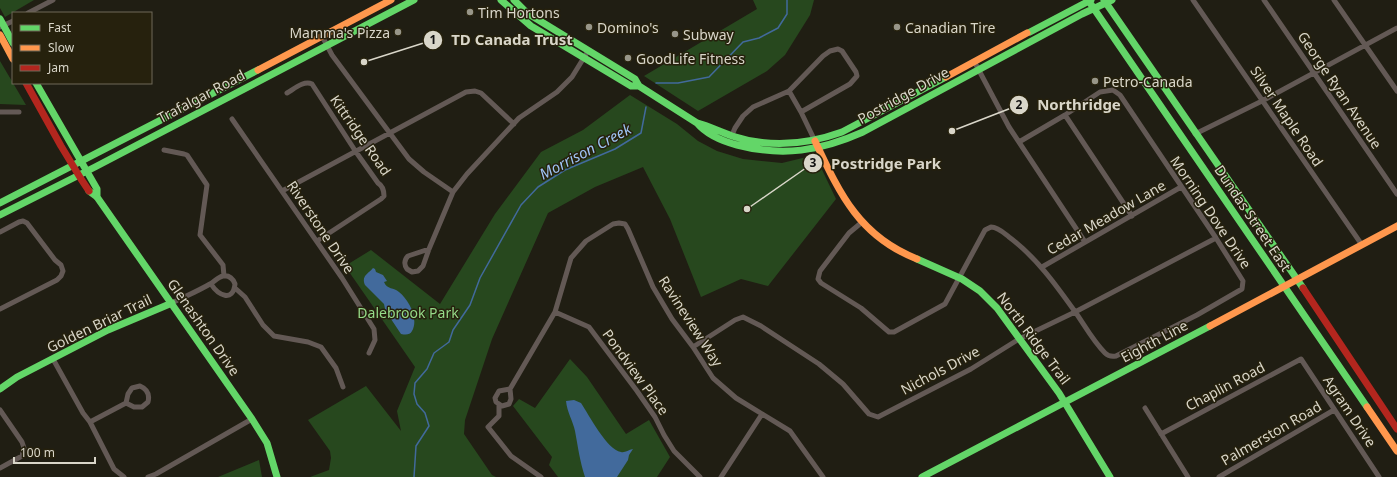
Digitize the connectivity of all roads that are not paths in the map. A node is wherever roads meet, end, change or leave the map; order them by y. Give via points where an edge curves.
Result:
1 (52, 0) edge
2 (391, 0) edge
3 (414, 0) edge
4 (501, 0) edge
5 (514, 0) edge
6 (1089, 0) edge
7 (1193, 0) edge
8 (1264, 0) edge
9 (1334, 0) edge
10 (1107, 1) edge
11 (1094, 8) junction
12 (30, 12) edge
13 (12, 21) edge
14 (1, 24) edge
15 (1397, 28) edge
16 (0, 35) edge
17 (322, 36) junction
18 (12, 40) edge
19 (326, 45) junction
20 (1366, 45) junction
21 (586, 55) junction
22 (12, 57) edge
23 (974, 61) junction
24 (978, 70) junction
25 (1314, 73) junction
26 (27, 84) edge
27 (37, 84) edge
28 (789, 91) junction
29 (1397, 91) edge
30 (287, 93) dead end
31 (1262, 101) junction
32 (0, 112) edge
33 (19, 112) dead end
34 (801, 112) junction
35 (1065, 115) junction
36 (232, 119) dead end
37 (697, 123) junction
38 (514, 124) junction
39 (390, 134) junction
40 (1195, 134) junction
41 (732, 136) junction
42 (815, 141) junction
43 (1018, 142) junction
44 (819, 149) junction
45 (164, 150) dead end
46 (356, 152) junction
47 (81, 162) junction
48 (72, 166) junction
49 (86, 171) junction
50 (78, 175) junction
51 (1181, 187) junction
52 (282, 191) junction
53 (453, 192) junction
54 (1397, 194) edge
55 (97, 197) junction
56 (0, 203) edge
57 (0, 215) edge
58 (1132, 216) junction
59 (861, 223) junction
60 (1397, 226) edge
61 (0, 232) edge
62 (1216, 238) junction
63 (317, 241) junction
64 (1085, 242) junction
65 (1362, 245) junction
66 (429, 249) junction
67 (1042, 268) junction
68 (224, 276) junction
69 (959, 277) junction
70 (1296, 281) junction
71 (210, 284) junction
72 (1284, 286) junction
73 (235, 288) junction
74 (172, 303) junction
75 (0, 309) edge
76 (555, 312) junction
77 (1075, 312) junction
78 (1019, 339) junction
79 (693, 347) junction
80 (370, 353) dead end
81 (53, 359) junction
82 (1300, 359) joint
83 (343, 387) dead end
84 (0, 389) edge
85 (510, 389) junction
86 (126, 403) junction
87 (1066, 403) junction
88 (499, 405) junction
89 (1145, 408) dead end
90 (0, 410) edge
91 (1334, 410) junction
92 (762, 414) junction
93 (252, 419) junction
94 (90, 422) junction
95 (1397, 429) edge
96 (1161, 434) junction
97 (1397, 451) edge
98 (0, 468) edge
99 (124, 477) edge
100 (148, 477) edge
101 (277, 477) edge
102 (541, 477) edge
103 (700, 477) edge
104 (722, 477) edge
105 (823, 477) edge
106 (922, 477) edge
107 (1110, 477) edge
108 (1188, 477) edge
109 (1219, 477) edge
110 (1379, 477) edge

1 - 12 street
2 - 17 street, Trafalgar Road
3 - 19 street, Trafalgar Road
4 - 21 street, Postridge Drive via 531,26
5 - 21 street, Postridge Drive
6 - 11 street, Dundas Street East
6 - 23 street, Postridge Drive
7 - 31 street, Silver Maple Road
8 - 25 street, George Ryan Avenue
9 - 20 street
10 - 11 street, Postridge Drive
10 - 40 street, Dundas Street East
11 - 24 street, Postridge Drive
11 - 72 street, Dundas Street East
13 - 14 street
14 - 18 street
15 - 20 street
16 - 22 street
17 - 19 street
17 - 47 street, Trafalgar Road
19 - 39 street
19 - 49 street, Trafalgar Road
20 - 25 street
20 - 29 street
21 - 37 street, Postridge Drive via 635,79 639,86
21 - 38 street via 572,77
23 - 24 street
23 - 42 street, Postridge Drive via 842,132
24 - 43 street
24 - 44 street, Postridge Drive via 845,141
25 - 31 street
25 - 54 street, George Ryan Avenue
26 - 48 street, Glenashton Drive
27 - 47 street, Glenashton Drive
28 - 34 street
28 - 34 street via 830,51 842,51 856,72 857,76 850,84
28 - 41 street via 753,107 743,116
30 - 46 street, Kittridge Road via 305,83 312,84
31 - 40 street
31 - 65 street, Silver Maple Road
32 - 33 street
34 - 42 street
35 - 43 street, Morning Dove Drive
35 - 51 street, Morning Dove Drive via 1100,92 1113,90 1120,95
35 - 58 street
36 - 52 street, Riverstone Drive
37 - 41 street, Postridge Drive via 706,124
37 - 44 street, Postridge Drive via 708,133 722,140 758,150 778,152
38 - 39 street via 481,93 475,91 466,92
38 - 53 street
39 - 46 street
39 - 53 street via 409,159
40 - 70 street, Dundas Street East
41 - 42 street, Postridge Drive via 762,142
42 - 44 street, North Ridge Trail
43 - 64 street
44 - 59 street, North Ridge Trail
45 - 68 street via 187,155 205,181 207,189 200,235 223,265
46 - 52 street
46 - 63 street, Kittridge Road via 382,185 384,196
47 - 48 street, Trafalgar Road
47 - 49 street, Glenashton Drive
48 - 50 street, Glenashton Drive
48 - 56 street, Trafalgar Road
49 - 50 street, Trafalgar Road
49 - 55 street, Glenashton Drive via 97,189
50 - 55 street, Glenashton Drive via 90,193
50 - 57 street, Trafalgar Road
51 - 58 street, Cedar Meadow Lane
51 - 62 street, Morning Dove Drive
52 - 63 street, Riverstone Drive
53 - 66 street
55 - 74 street, Glenashton Drive
58 - 64 street, Cedar Meadow Lane
59 - 69 street, North Ridge Trail via 894,248
59 - 69 street via 828,260 818,274 818,279 861,308 887,331 894,332 943,306
60 - 65 street, Eighth Line
61 - 75 street via 20,222 27,223 63,271 57,280
62 - 77 street, Nichols Drive
62 - 77 street, Morning Dove Drive via 1244,285 1241,290 1197,315 1112,356 1105,353
63 - 80 street, Riverstone Drive via 374,329 375,340
64 - 67 street, Cedar Meadow Lane
65 - 70 street, Eighth Line
66 - 66 street via 408,256 405,263 407,269 412,272 421,269
67 - 69 street via 1024,248 997,228 991,227 985,230
67 - 77 street
68 - 71 street, Golden Briar Trail
68 - 73 street via 233,279
69 - 78 street, North Ridge Trail via 988,298
70 - 72 street, Eighth Line
70 - 95 street, Dundas Street East
71 - 73 street via 225,296 230,295
71 - 74 street, Golden Briar Trail
72 - 87 street, Eighth Line
72 - 97 street, Dundas Street East
73 - 83 street via 245,297 263,325 274,336 308,342 321,348 336,368
74 - 81 street, Golden Briar Trail via 108,330
74 - 93 street, Glenashton Drive
76 - 79 street, Ravineview Way via 571,258 586,240 619,222 625,224 628,229 652,287
76 - 85 street, Ravineview Way
76 - 103 street, Pondview Place via 589,327 655,417 674,451
77 - 78 street, Nichols Drive
78 - 79 street, Nichols Drive via 971,369 878,417 869,414 843,384 819,364 744,317
78 - 87 street, North Ridge Trail
79 - 92 street, Ravineview Way via 713,378 736,398
81 - 84 street, Golden Briar Trail via 17,377
81 - 94 street
82 - 91 street, Agram Drive
82 - 96 street, Chaplin Road
85 - 88 street, Ravineview Way via 509,404
85 - 88 street, Ravineview Way via 496,394 494,398
86 - 86 street via 142,407 148,402 147,391 140,386 132,388
86 - 94 street
87 - 106 street, Eighth Line
87 - 107 street, North Ridge Trail
88 - 102 street, Ravineview Way via 499,416 488,427 511,456
89 - 96 street
90 - 98 street via 24,448 22,456
91 - 109 street, Palmerston Road
91 - 110 street, Agram Drive
92 - 104 street
92 - 105 street, Ravineview Way via 790,431
93 - 100 street
93 - 101 street, Glenashton Drive via 267,443
94 - 99 street via 114,468
96 - 108 street

